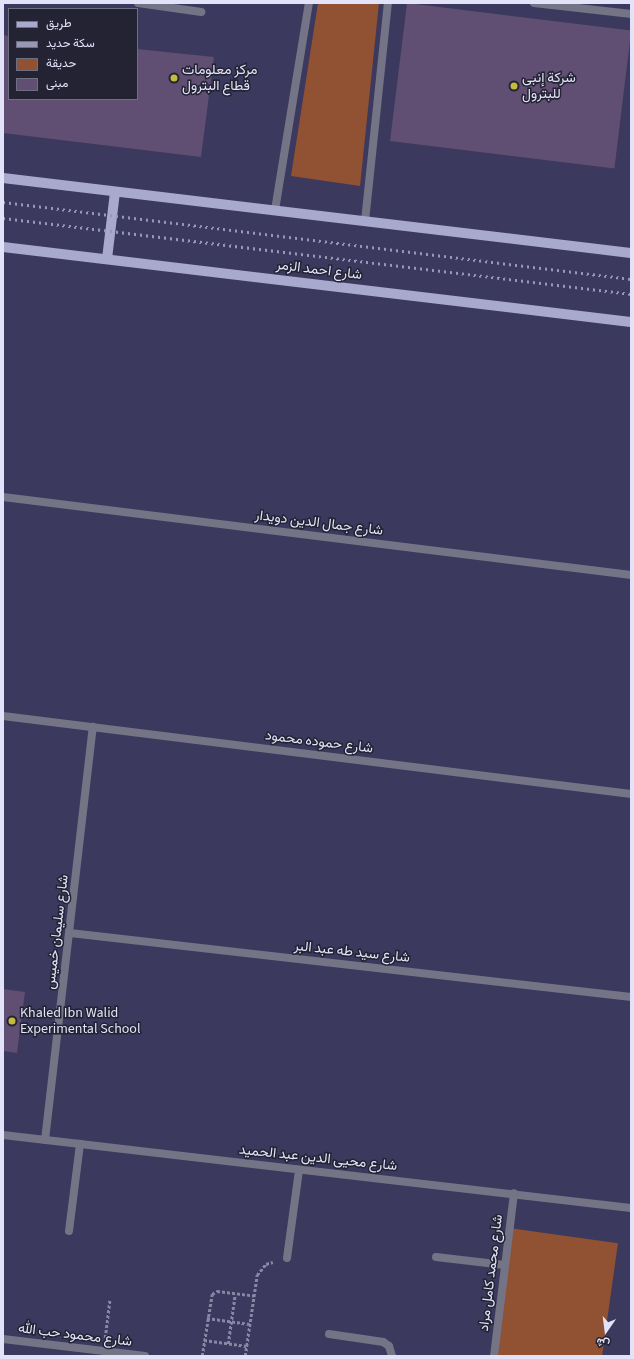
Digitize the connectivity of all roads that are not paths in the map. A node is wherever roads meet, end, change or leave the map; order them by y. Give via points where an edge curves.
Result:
1 (138, 3) edge
2 (309, 3) edge
3 (388, 3) edge
4 (534, 3) edge
5 (176, 6) edge
6 (201, 12) dead end
7 (631, 14) edge
8 (3, 178) edge
9 (115, 192) junction
10 (275, 210) junction
11 (365, 221) junction
12 (3, 247) edge
13 (631, 253) edge
14 (107, 259) junction
15 (631, 322) edge
16 (3, 497) edge
17 (631, 575) edge
18 (3, 716) edge
19 (93, 727) junction
20 (631, 794) edge
21 (70, 933) junction
22 (631, 997) edge
23 (3, 1135) edge
24 (45, 1140) junction
25 (80, 1144) junction
26 (299, 1170) junction
27 (514, 1193) junction
28 (631, 1208) edge
29 (69, 1231) dead end
30 (436, 1257) dead end
31 (288, 1258) road end
32 (505, 1265) junction
33 (329, 1334) dead end
34 (3, 1339) edge
35 (145, 1356) edge
36 (392, 1356) edge
37 (494, 1356) edge

1 - 5 street
2 - 10 street
3 - 11 street
4 - 7 street
5 - 6 street
8 - 9 main road
9 - 10 main road
9 - 14 main road
10 - 11 main road
11 - 13 main road
12 - 14 main road, شارع احمد الزمر
14 - 15 main road, شارع احمد الزمر
16 - 17 street, شارع جمال الدين دويدار
18 - 19 street, شارع حموده محمود
19 - 20 street, شارع حموده محمود
19 - 21 street, شارع سليمان خميس
21 - 22 street, شارع سيد طه عبد البر
21 - 24 street, شارع سليمان خميس
23 - 24 street, شارع محيى الدين عبد الحميد
24 - 25 street, شارع محيى الدين عبد الحميد
25 - 26 street, شارع محيى الدين عبد الحميد
25 - 29 street
26 - 27 street, شارع محيى الدين عبد الحميد
26 - 31 street
27 - 28 street, شارع محيى الدين عبد الحميد
27 - 32 street, شارع محمد كامل مراد
30 - 32 street
32 - 37 street, شارع محمد كامل مراد
33 - 36 street via 383,1342 389,1346
34 - 35 street, شارع محمود حب الله

